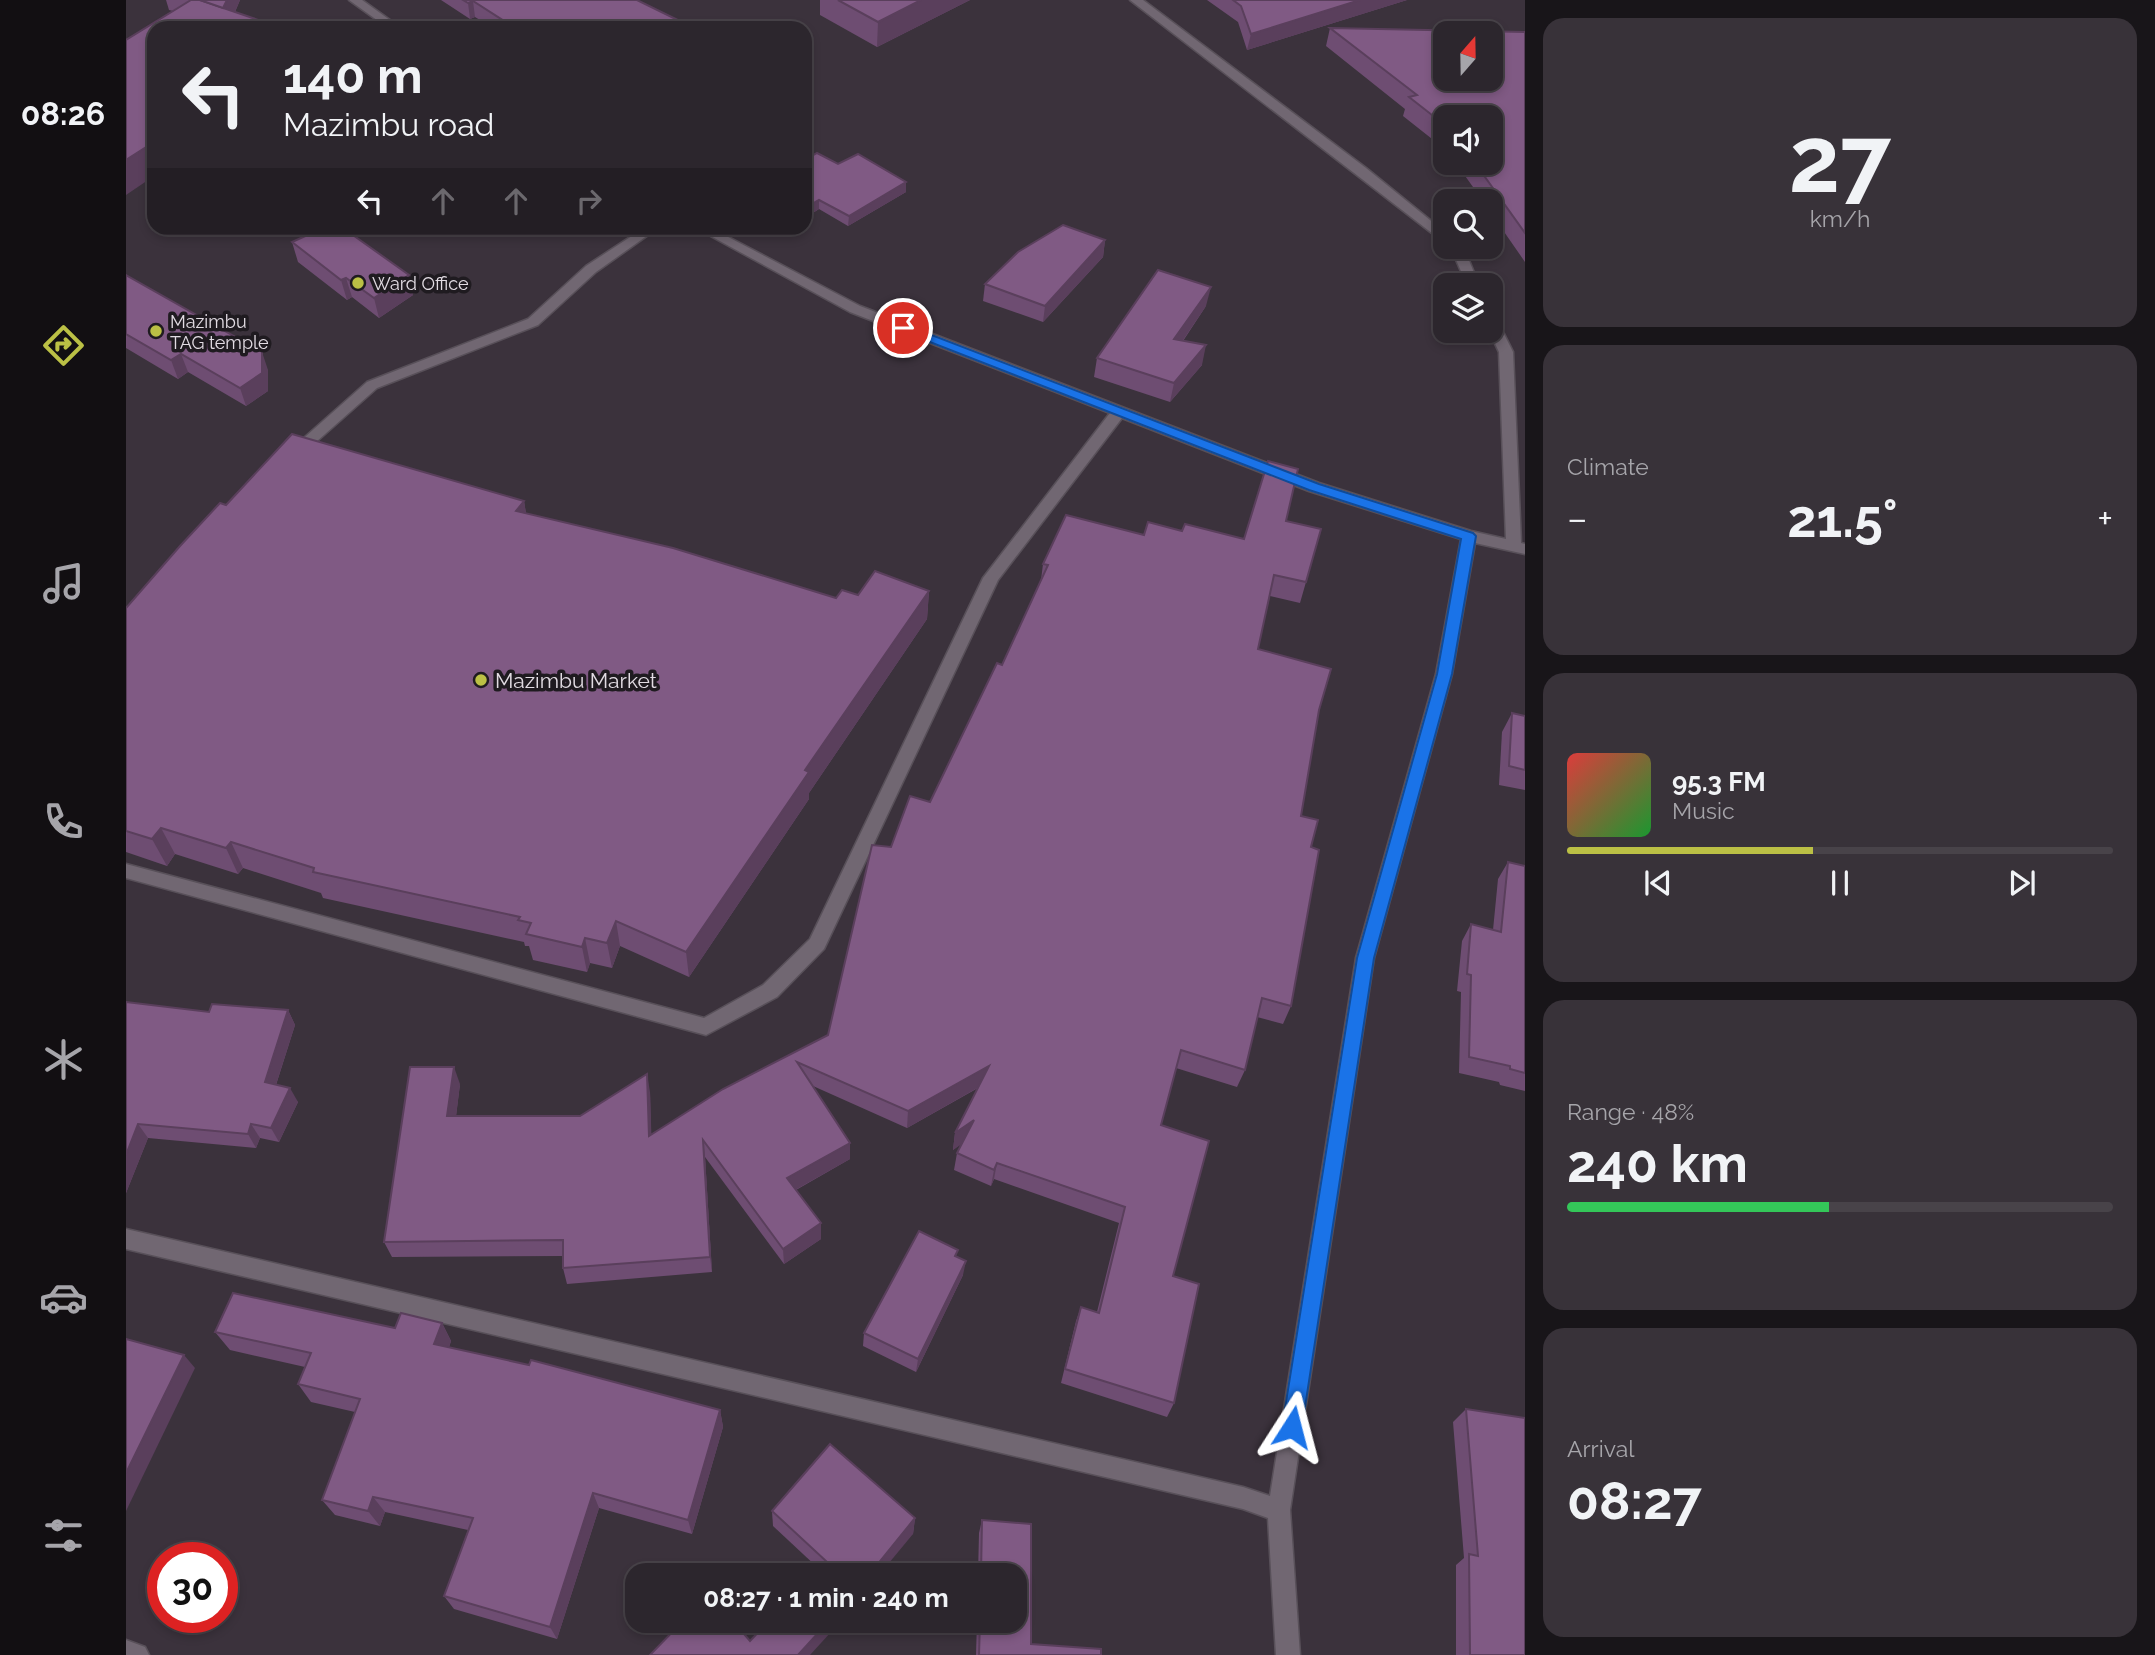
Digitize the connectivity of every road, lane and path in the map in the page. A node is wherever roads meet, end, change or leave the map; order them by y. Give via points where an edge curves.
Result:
1 (1136, 0) edge
2 (359, 1) edge
3 (386, 21) edge
4 (1433, 229) edge
5 (642, 235) edge
6 (715, 235) edge
7 (1502, 343) edge
8 (1119, 411) junction
9 (286, 462) edge
10 (1469, 536) junction
11 (1520, 548) edge
12 (126, 872) edge
13 (126, 1239) edge
14 (1279, 1510) junction
15 (126, 1652) edge
16 (137, 1655) edge
17 (1288, 1655) edge

1 - 4 street
2 - 3 street
5 - 9 street via 591,269 533,322 372,385
6 - 8 street via 855,309
7 - 11 street via 1506,352
8 - 10 street via 1314,487
8 - 12 street via 991,578 817,944 770,991 706,1027
10 - 11 street
10 - 14 street via 1444,674 1365,958
13 - 14 street
14 - 17 street
15 - 16 street

